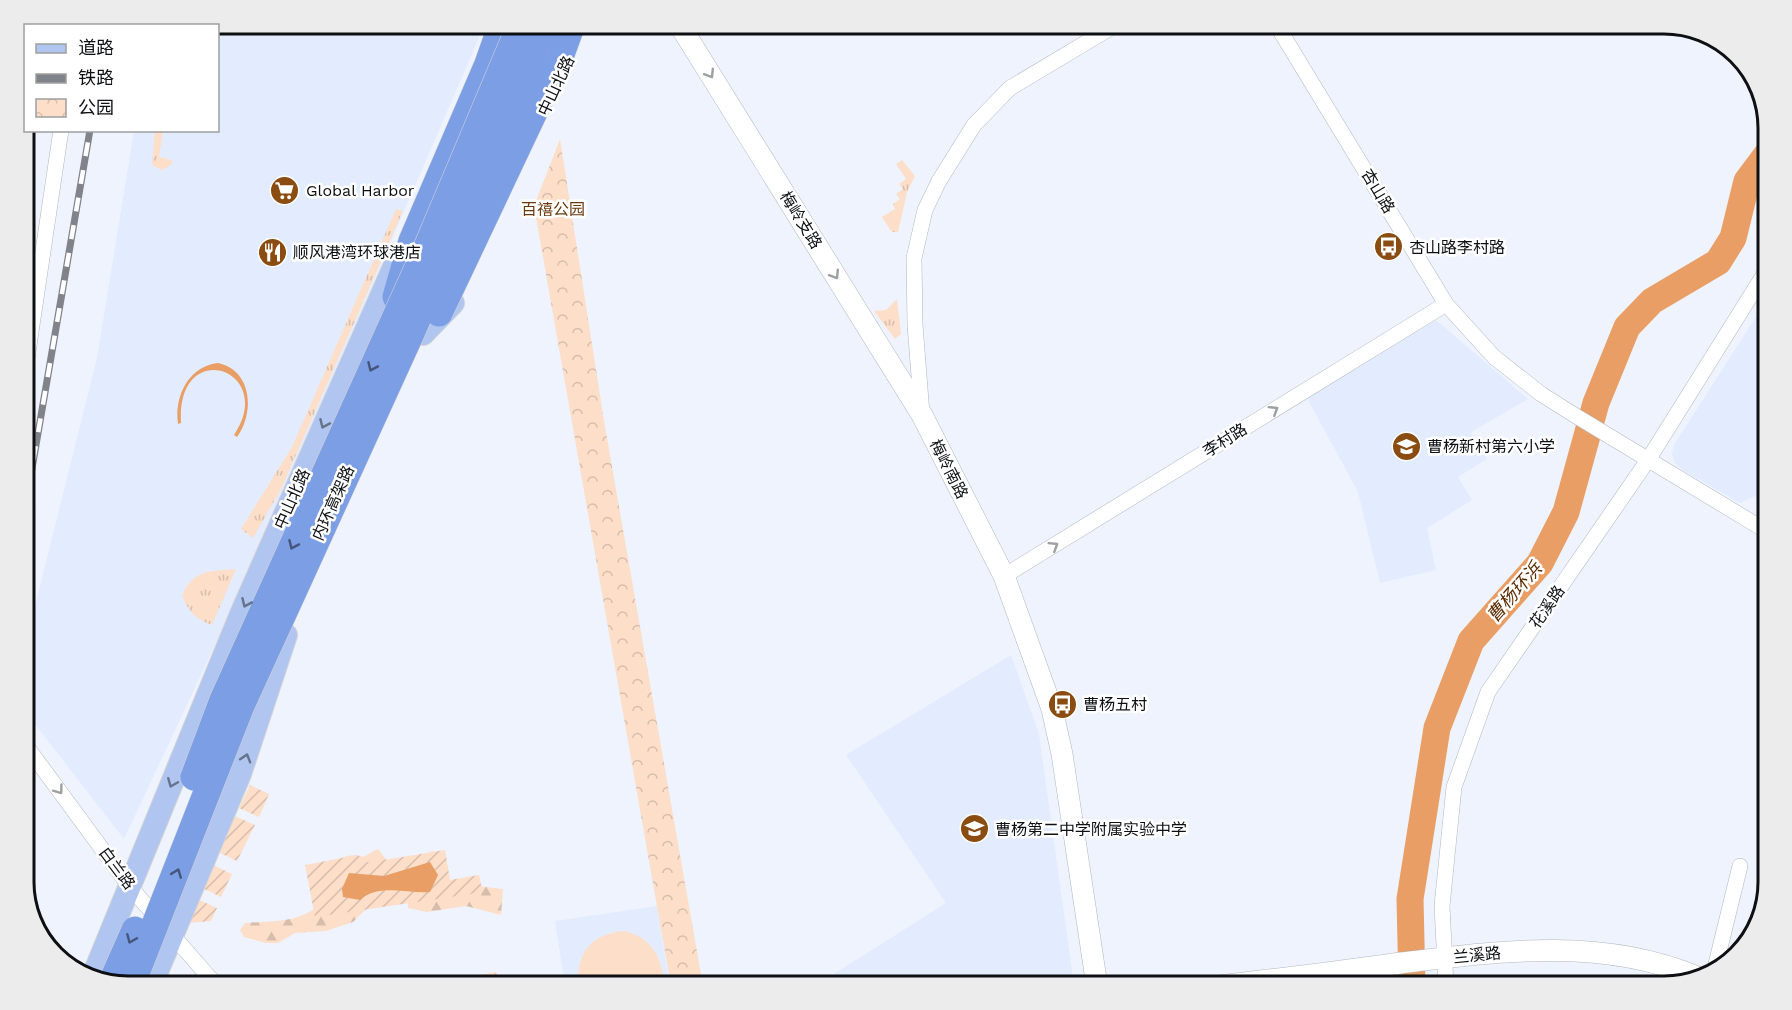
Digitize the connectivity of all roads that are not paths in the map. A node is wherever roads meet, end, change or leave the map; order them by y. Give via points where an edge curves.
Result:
1 (495, 35) edge
2 (497, 35) edge
3 (516, 35) edge
4 (539, 35) edge
5 (553, 35) edge
6 (568, 35) edge
7 (578, 35) edge
8 (687, 35) edge
9 (1099, 35) edge
10 (1283, 35) edge
11 (61, 132) edge
12 (1757, 285) edge
13 (1446, 304) junction
14 (35, 305) edge
15 (423, 334) junction
16 (384, 339) junction
17 (922, 415) junction
18 (1648, 460) junction
19 (341, 486) junction
20 (1758, 526) edge
21 (1004, 576) junction
22 (35, 758) edge
23 (1740, 866) dead end
24 (130, 886) junction
25 (171, 933) junction
26 (1717, 958) edge
27 (1435, 959) junction
28 (96, 969) edge
29 (1685, 973) edge
30 (115, 975) edge
31 (135, 976) edge
32 (155, 976) edge
33 (208, 976) edge
34 (1095, 976) edge
35 (1300, 976) edge
36 (1442, 976) edge

1 -> 24 main road, 中山北路 via 241,614
2 - 16 highway, bridge via 412,241
3 - 16 highway, 内环高架路, bridge
4 - 19 highway, 内环高架路, bridge
5 - 15 main road, 中山北路
6 - 19 highway, bridge via 431,331
7 - 15 main road, 中山北路 via 453,303
8 -> 17 street, 梅岭支路
9 - 17 street, 梅岭南路 via 1010,88 974,125 934,190 914,258
10 - 13 street, 杏山路
11 - 14 street
12 - 18 street, 花溪路
13 - 18 street, 杏山路 via 1494,357 1541,394
21 -> 13 street, 李村路
25 -> 15 main road, 中山北路 via 240,774 281,644
16 -> 30 highway, 内环高架路, bridge via 223,700
17 - 21 street, 梅岭南路
18 - 20 street
18 - 27 street, 花溪路 via 1488,692 1454,787
31 -> 19 highway, 内环高架路, bridge via 240,708
21 - 34 street, 梅岭南路 via 1054,720
22 -> 24 street, 白兰路
23 - 26 street
24 - 25 street, 白兰路
24 - 28 main road, 中山北路
25 - 32 main road, 中山北路
25 - 33 street, 白兰路
27 - 29 street, 兰溪路 via 1521,950 1591,950 1638,957
27 - 35 street, 兰溪路
27 - 36 street, 花溪路

